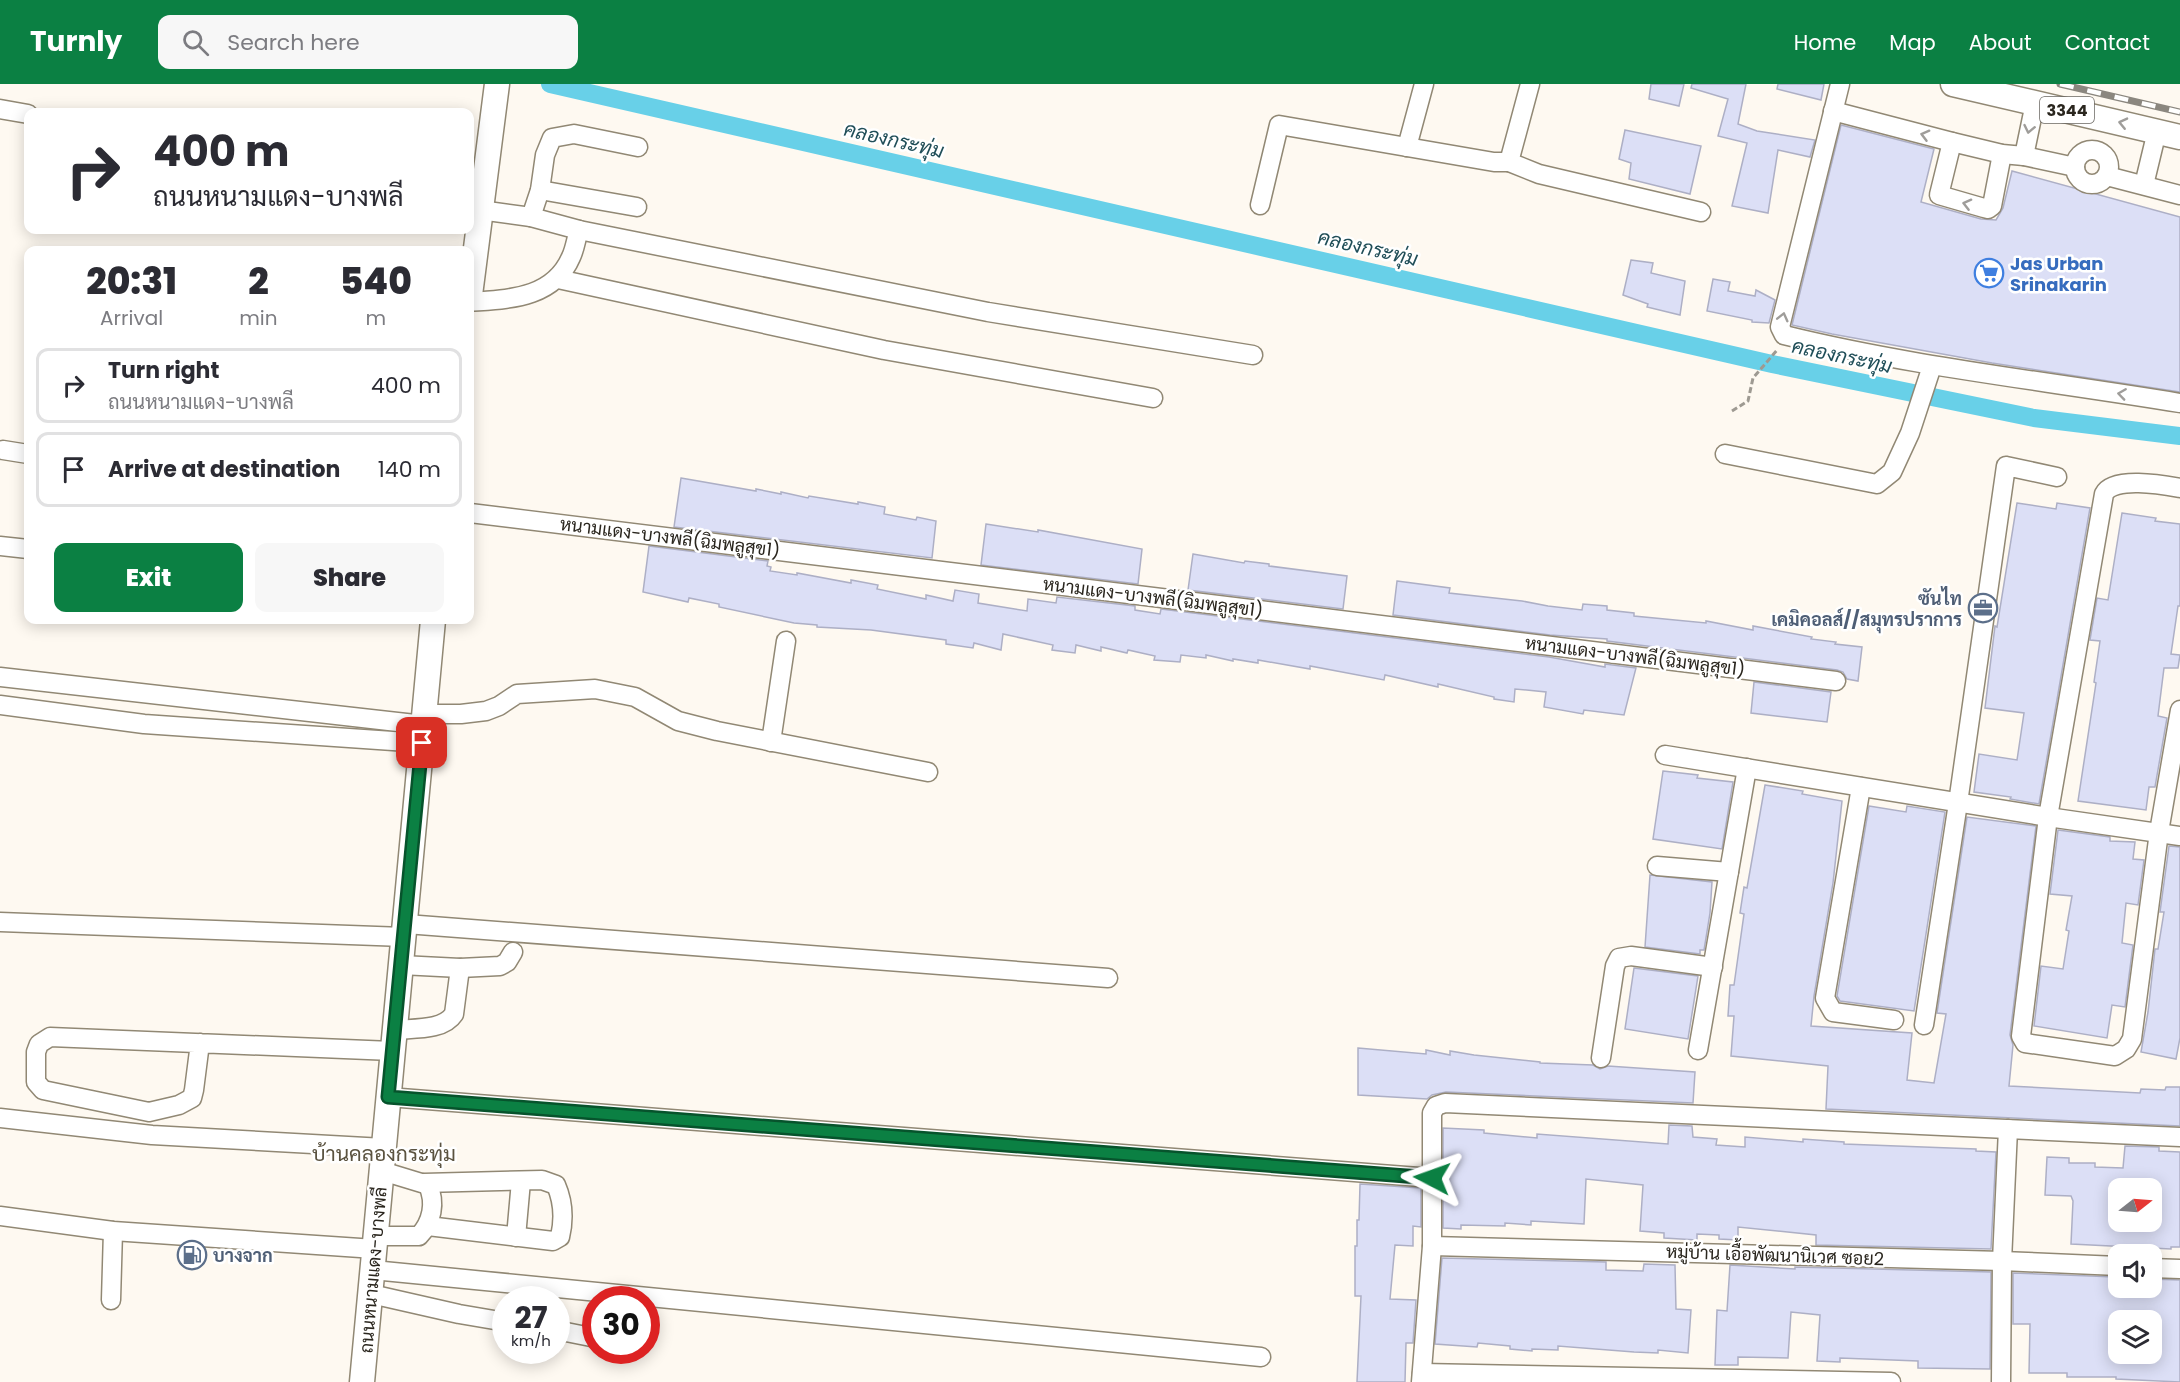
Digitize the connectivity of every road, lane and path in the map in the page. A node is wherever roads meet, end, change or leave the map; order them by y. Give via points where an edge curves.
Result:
1 (1424, 84) edge
2 (1530, 84) edge
3 (1840, 84) edge
4 (1953, 84) edge
5 (497, 87) edge
6 (2035, 103) junction
7 (0, 109) edge
8 (24, 113) edge
9 (1841, 117) junction
10 (2168, 134) edge
11 (1952, 142) junction
12 (638, 147) dead end
13 (1407, 147) junction
14 (2002, 154) junction
15 (2024, 156) junction
16 (1509, 162) junction
17 (2075, 167) junction
18 (2107, 176) junction
19 (2144, 185) junction
20 (540, 190) junction
21 (2180, 195) edge
22 (477, 198) edge
23 (1260, 205) dead end
24 (637, 207) dead end
25 (1701, 212) dead end
26 (531, 218) junction
27 (579, 230) junction
28 (474, 246) edge
29 (558, 279) junction
30 (474, 302) edge
31 (1784, 343) dead end
32 (1253, 355) dead end
33 (1930, 374) junction
34 (1153, 398) dead end
35 (2180, 403) edge
36 (1732, 411) dead end
37 (3, 450) dead end
38 (24, 453) edge
39 (1725, 453) dead end
40 (2057, 477) dead end
41 (2180, 488) edge
42 (474, 513) edge
43 (0, 546) edge
44 (24, 549) edge
45 (434, 624) edge
46 (786, 641) dead end
47 (0, 677) edge
48 (1836, 681) dead end
49 (0, 705) edge
50 (2180, 710) edge
51 (424, 728) junction
52 (771, 742) junction
53 (1665, 755) dead end
54 (1747, 768) junction
55 (928, 772) dead end
56 (1861, 787) junction
57 (1958, 803) junction
58 (2048, 817) junction
59 (2159, 832) junction
60 (2180, 836) edge
61 (1657, 866) dead end
62 (1729, 872) junction
63 (0, 922) edge
64 (405, 931) junction
65 (513, 952) dead end
66 (401, 965) junction
67 (1713, 967) junction
68 (460, 968) junction
69 (1108, 978) dead end
70 (1894, 1020) dead end
71 (1924, 1025) dead end
72 (394, 1040) junction
73 (200, 1043) junction
74 (1698, 1050) dead end
75 (1601, 1059) dead end
76 (388, 1097) junction
77 (0, 1118) edge
78 (2008, 1129) junction
79 (2180, 1137) edge
80 (383, 1160) junction
81 (1432, 1178) junction
82 (521, 1181) junction
83 (424, 1183) junction
84 (0, 1216) edge
85 (428, 1226) junction
86 (113, 1231) junction
87 (516, 1237) junction
88 (1432, 1246) junction
89 (375, 1252) junction
90 (2002, 1261) junction
91 (2108, 1266) edge
92 (2162, 1268) edge
93 (2180, 1269) edge
94 (371, 1294) junction
95 (111, 1300) dead end
96 (492, 1320) edge
97 (1261, 1358) dead end
98 (1421, 1377) edge
99 (1535, 1378) edge
100 (1655, 1379) edge
101 (1773, 1380) edge
102 (362, 1382) edge
103 (1891, 1382) edge
104 (2001, 1382) edge

1 - 13 street
2 - 16 street
3 - 9 street
4 - 6 main road, 3344
5 - 22 main road
10 -> 6 main road, 3344
6 -> 15 street
7 - 8 street
11 -> 9 street
33 -> 9 street via 1781,332
10 - 19 street
11 - 14 street
14 -> 11 street via 1992,206 1988,209 1940,195
12 - 20 street via 574,134 552,138
13 - 16 street
13 - 23 street via 1279,125
14 - 15 street
15 - 17 street
16 - 25 street via 1550,177
17 - 18 street via 2078,178 2088,184 2099,183
17 - 18 street via 2083,153 2100,152 2108,159
18 - 19 street
19 - 21 street
20 - 24 street
20 - 26 street
22 - 26 street
22 - 28 main road
26 - 27 street
27 - 29 street via 571,258
27 - 32 street via 988,312
29 - 30 street via 540,291 516,299
29 - 34 street via 884,350
31 - 36 path via 1753,378 1748,401
35 -> 33 street
33 - 39 street via 1892,472 1877,484
37 - 38 street
40 - 57 street via 2006,466
41 - 58 street via 2141,482 2111,487 2104,494
42 - 48 street, หนามแดง-บางพลี(ฉิมพลูสุข1)
43 - 44 street
45 - 51 main road, ถนนหนามแดง-บางพลี
46 - 52 street
47 - 51 street
49 - 51 street via 144,724
50 - 59 street
51 - 52 street via 461,714 486,711 517,694 595,689 634,697 678,721
51 - 64 main road, ถนนหนามแดง-บางพลี
52 - 55 street
53 - 54 street
54 - 56 street
54 - 62 street
56 - 57 street
56 - 70 street via 1825,998 1833,1012
57 - 58 street
57 - 71 street
58 - 59 street
58 - 59 street via 2021,1036 2025,1043 2115,1056 2132,1039
59 - 60 street
61 - 62 street
62 - 67 street
63 - 64 street
64 - 66 main road, ถนนหนามแดง-บางพลี
64 - 69 street
65 - 68 street via 500,966
66 - 68 street
66 - 72 main road, ถนนหนามแดง-บางพลี
67 - 74 street
67 - 75 street via 1620,958 1615,966
68 - 72 street via 450,1021
72 - 73 street
72 - 76 main road, ถนนหนามแดง-บางพลี
73 - 73 street via 195,1090 192,1098 179,1106 149,1112 43,1090 36,1082 36,1052 39,1044 50,1037
76 - 80 main road, ถนนหนามแดง-บางพลี
76 - 81 street
77 - 80 street
78 - 79 street
78 - 81 street via 1445,1103 1436,1106 1432,1113
78 - 90 street
80 - 83 street
80 - 89 main road, ถนนหนามแดง-บางพลี
81 - 88 street
82 - 83 street
82 - 87 street
82 - 87 street via 542,1180 556,1185 563,1224 560,1237 553,1241
83 - 85 street via 431,1195
84 - 86 street
85 - 87 street
85 - 89 street via 419,1236
86 - 89 street
86 - 95 street
88 - 90 street, หมู่บ้าน เอื้อพัฒนานิเวศ ซอย2
88 - 98 street
89 - 94 main road, ถนนหนามแดง-บางพลี
89 - 97 street
90 - 91 street, หมู่บ้าน เอื้อพัฒนานิเวศ ซอย2
90 - 104 street
92 - 93 street
94 - 96 street
94 - 102 main road, ถนนหนามแดง-บางพลี
98 - 99 street
99 - 100 street
100 - 101 street
101 - 103 street

